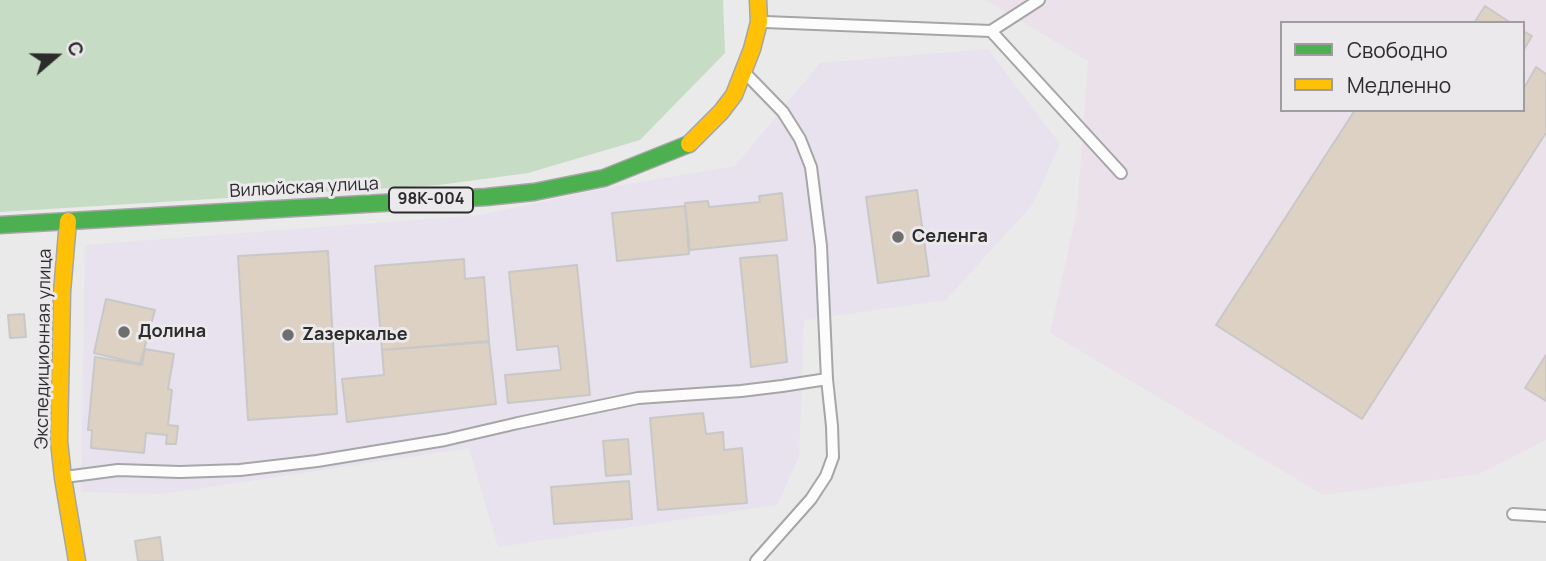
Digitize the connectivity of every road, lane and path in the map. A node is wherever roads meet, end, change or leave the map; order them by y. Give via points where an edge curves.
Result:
1 (758, 0) edge
2 (1039, 0) edge
3 (759, 22) junction
4 (991, 31) junction
5 (743, 72) junction
6 (1121, 173) dead end
7 (68, 221) junction
8 (0, 225) edge
9 (827, 379) junction
10 (63, 478) junction
11 (1513, 514) dead end
12 (1546, 516) edge
13 (78, 561) edge
14 (756, 561) edge

1 - 3 main road, Вилюйская улица / 98К-004
2 - 4 lane
3 - 4 lane
3 - 5 main road, Вилюйская улица / 98К-004
4 - 6 lane
5 - 7 main road, Вилюйская улица / 98К-004 via 734,95 688,145 604,178 566,187 486,197
5 - 9 lane via 783,112 811,167 821,246
7 - 8 main road, Вилюйская улица / 98К-004
7 - 10 main road, Экспедиционная улица via 59,387
9 - 10 lane via 638,398 445,440 317,461 240,470 118,470
9 - 14 lane via 833,457 826,476
10 - 13 main road, Экспедиционная улица
11 - 12 lane

